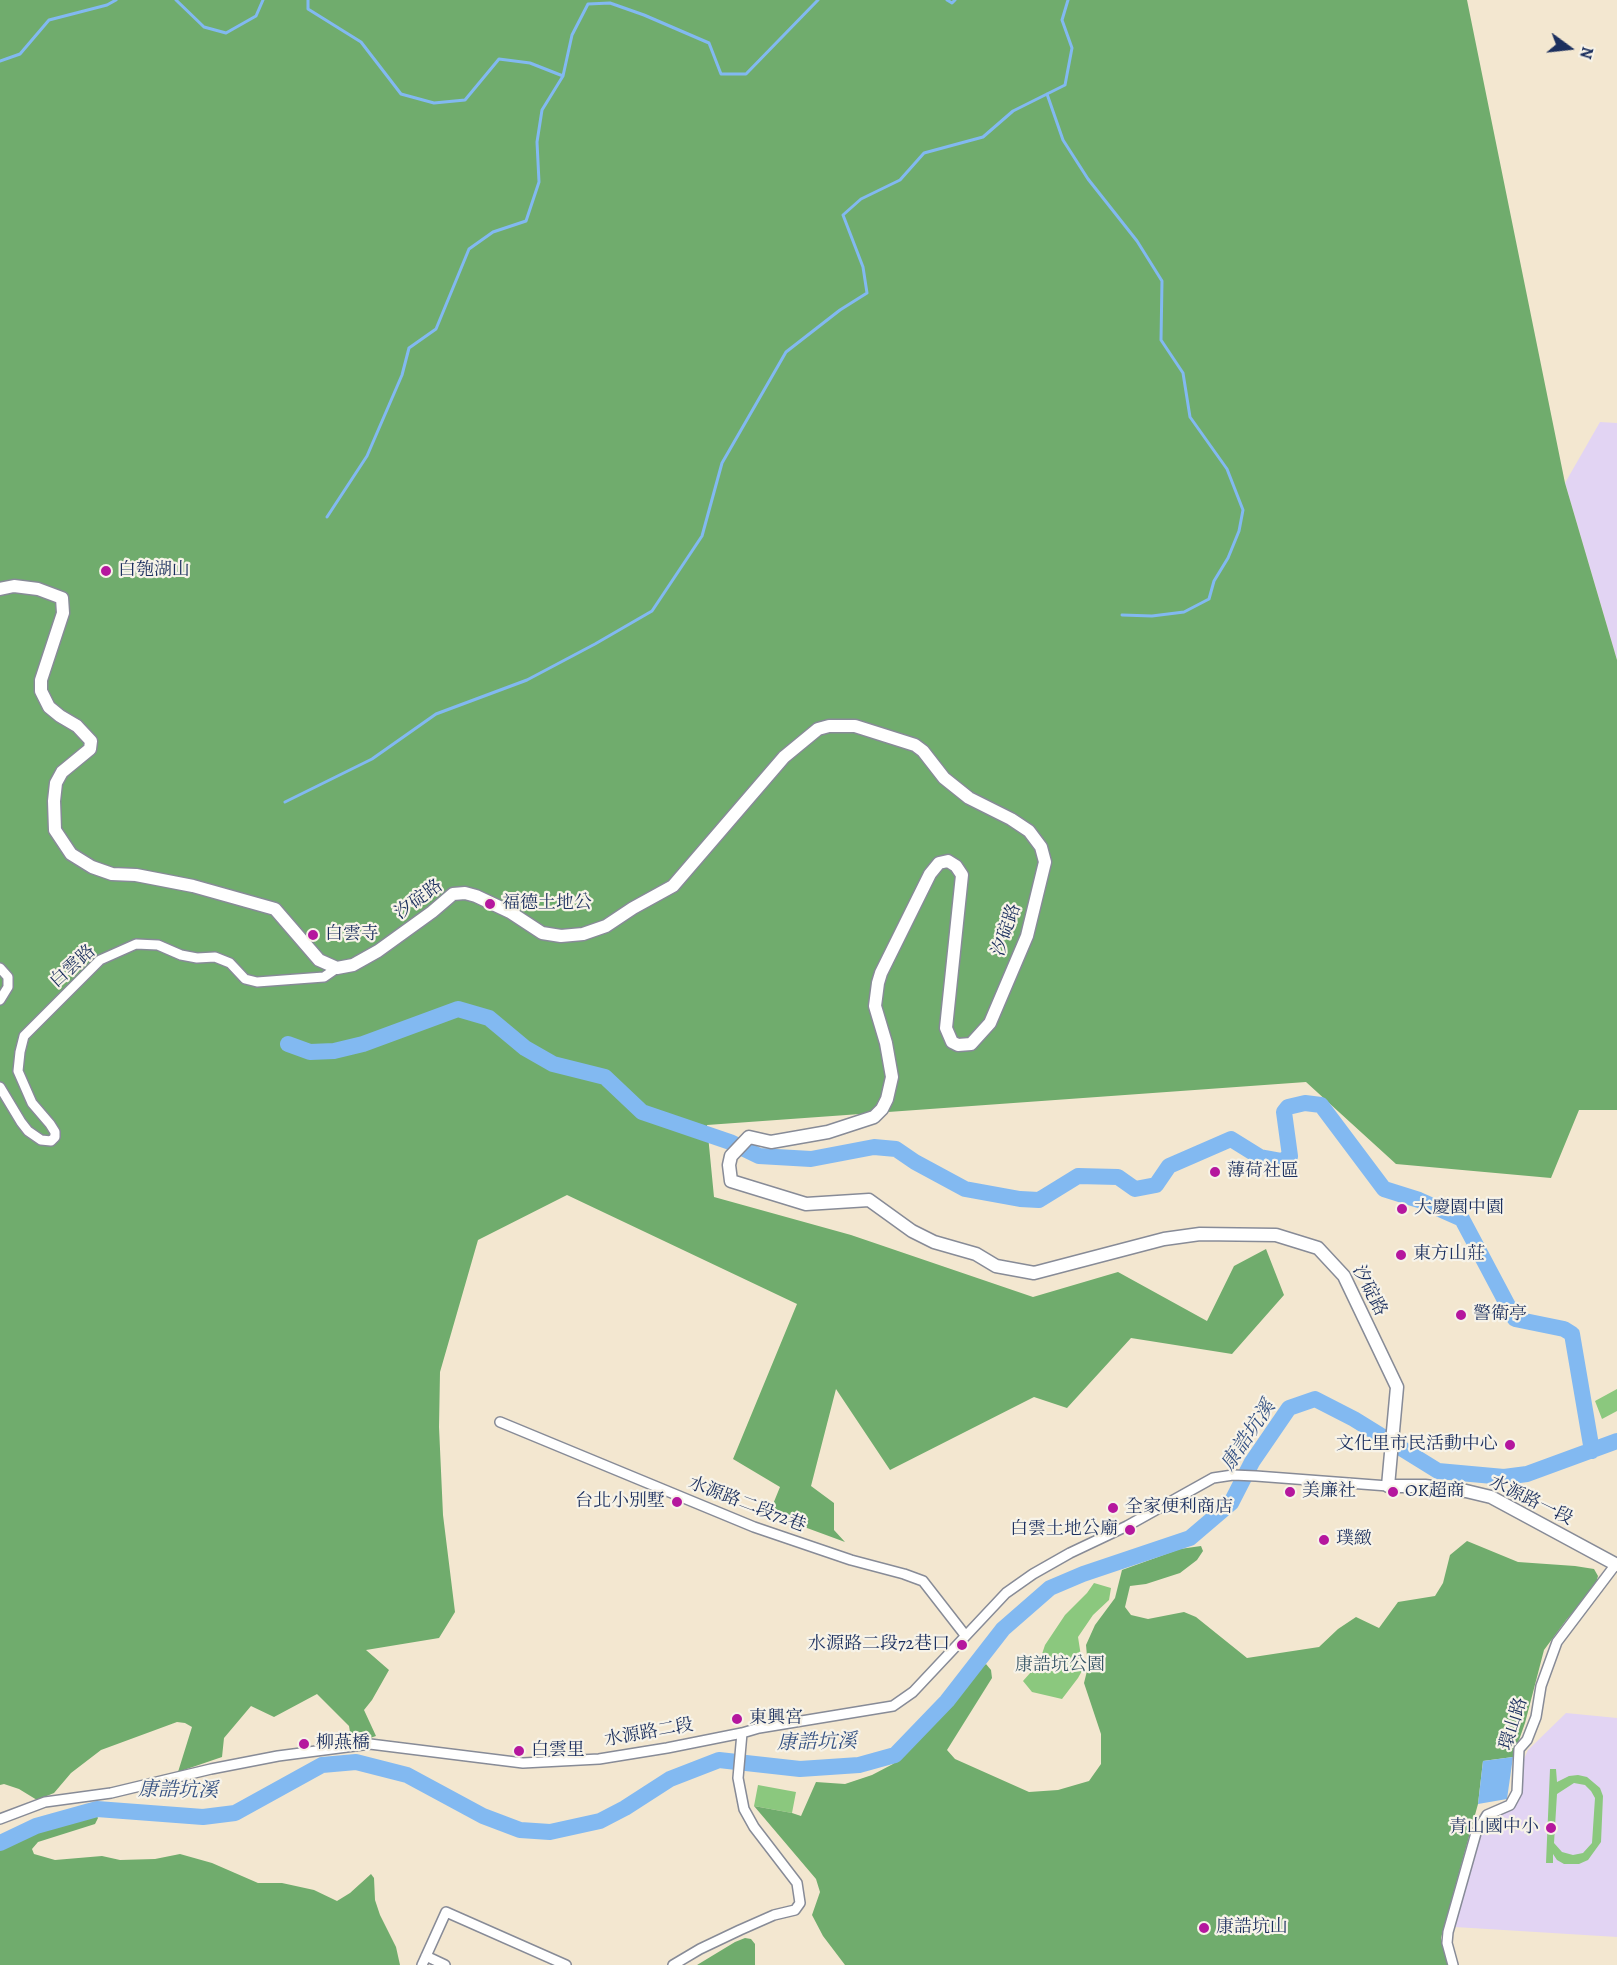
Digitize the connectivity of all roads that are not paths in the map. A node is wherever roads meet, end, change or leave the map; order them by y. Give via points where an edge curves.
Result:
1 (0, 589) edge
2 (0, 968) edge
3 (337, 968) junction
4 (0, 1000) edge
5 (0, 1087) edge
6 (500, 1422) dead end
7 (1388, 1486) junction
8 (1617, 1565) edge
9 (965, 1635) junction
10 (742, 1738) junction
11 (0, 1819) edge
12 (424, 1961) edge
13 (446, 1965) edge
14 (566, 1965) edge
15 (673, 1965) edge
16 (1453, 1965) edge

1 - 3 street via 38,589 62,598 62,620 41,680 41,691 49,707 91,741 90,749 62,772 56,783 55,830 71,854 112,874 193,886 275,909 319,960
2 - 4 street via 8,977 8,987
3 - 5 street, 白雲路 via 324,977 257,982 245,979 230,963 215,957 196,958 158,945 136,944 100,960 24,1036 18,1071 32,1103 50,1124 55,1137 51,1141 41,1140 28,1131
3 - 7 street, 汐碇路 via 353,965 378,951 453,894 476,896 542,933 583,934 606,926 673,886 784,757 818,729 855,726 915,745 944,778 969,798 1029,831 1041,847 1045,862 1027,936 990,1023 970,1044 952,1042 946,1028 962,875 948,861 939,863 930,874 878,983 875,1006 892,1077 882,1109 874,1117 828,1132 771,1142 749,1137 731,1156 731,1181 806,1204 869,1200 934,1242 976,1254 996,1266 1034,1273 1200,1233 1276,1235 1318,1248 1344,1276 1397,1387
6 - 9 street, 水源路二段72巷 via 754,1527 923,1581
7 - 8 street, 水源路一段 via 1466,1491 1491,1497
7 - 9 street, 水源路二段 via 1256,1476 1213,1478 1033,1574 1006,1593
8 - 16 street, 環山路 via 1557,1642 1541,1686 1536,1718 1519,1749 1517,1792 1510,1804 1487,1815 1476,1833 1448,1932
9 - 10 street, 水源路二段 via 913,1692 893,1706 759,1728
10 - 11 street, 水源路二段 via 599,1759 533,1764 370,1744 278,1756 111,1793 45,1802
10 - 15 street via 738,1778 744,1809 797,1883 800,1903 795,1910 740,1930
12 - 13 street
12 - 14 street via 446,1912

